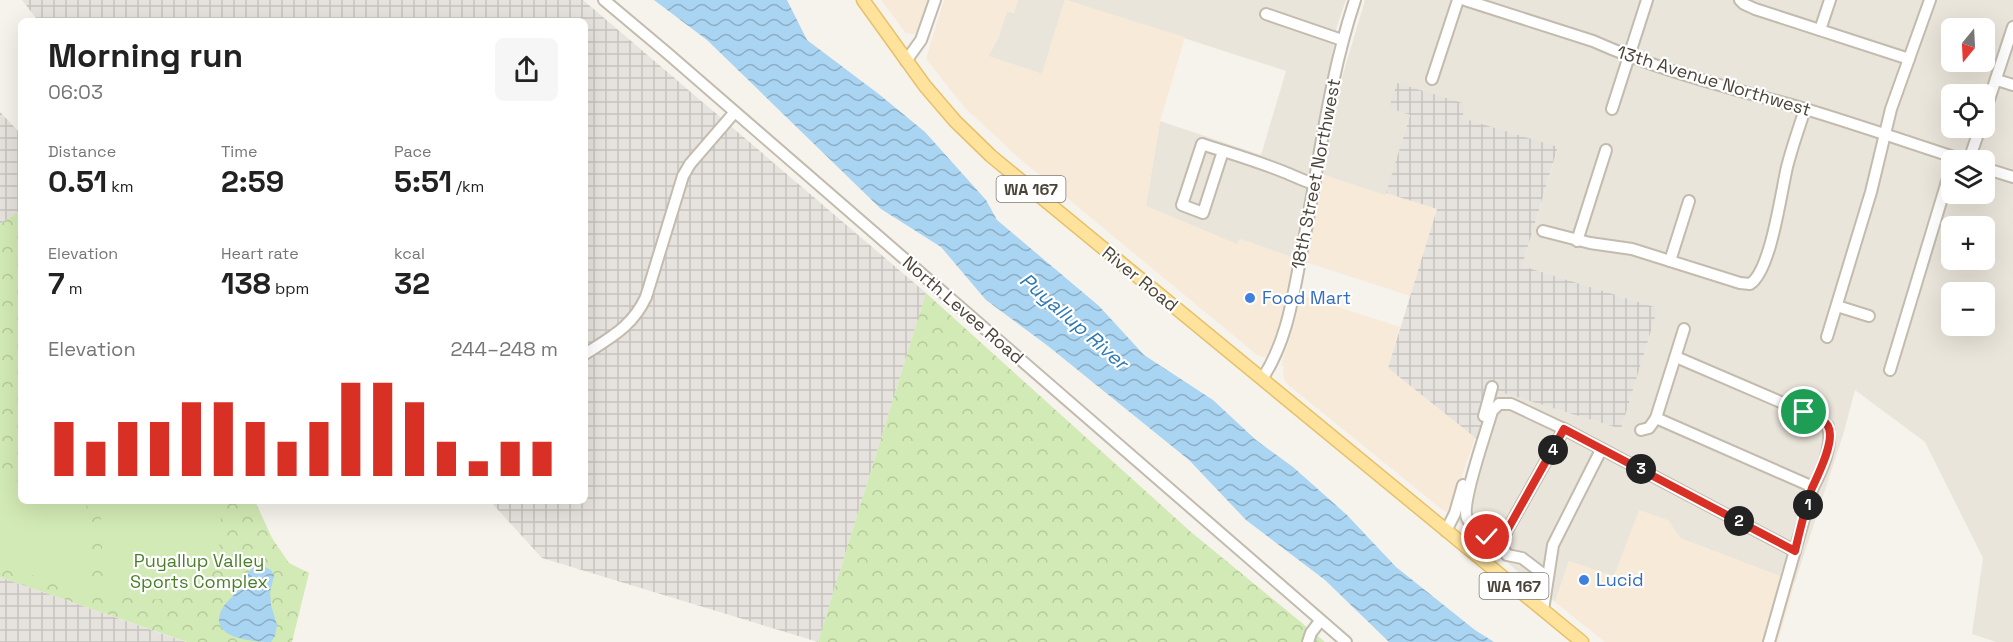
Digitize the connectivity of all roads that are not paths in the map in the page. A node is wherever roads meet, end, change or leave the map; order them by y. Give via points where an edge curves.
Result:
1 (604, 0) edge
2 (863, 0) edge
3 (1355, 0) edge
4 (1458, 0) edge
5 (1465, 0) edge
6 (1647, 0) edge
7 (1740, 0) edge
8 (1830, 0) edge
9 (1930, 0) edge
10 (933, 5) edge
11 (1500, 5) edge
12 (1266, 14) dead end
13 (2013, 27) edge
14 (1820, 30) junction
15 (1342, 40) junction
16 (1629, 57) junction
17 (1909, 59) junction
18 (906, 61) junction
19 (1432, 79) dead end
20 (1997, 80) junction
21 (1995, 85) edge
22 (2013, 85) edge
23 (1612, 109) dead end
24 (1805, 109) junction
25 (734, 112) junction
26 (1884, 134) junction
27 (1606, 150) dead end
28 (1223, 151) junction
29 (1941, 156) edge
30 (1995, 171) edge
31 (2013, 177) edge
32 (1315, 184) junction
33 (1689, 201) dead end
34 (1942, 204) edge
35 (1543, 231) dead end
36 (1577, 241) junction
37 (1670, 261) junction
38 (1837, 306) junction
39 (1869, 316) dead end
40 (1684, 330) dead end
41 (1827, 337) dead end
42 (588, 352) edge
43 (1676, 357) junction
44 (1890, 370) dead end
45 (1262, 380) junction
46 (1492, 387) dead end
47 (1656, 418) junction
48 (1564, 429) junction
49 (1641, 430) dead end
50 (1602, 450) junction
51 (1813, 488) junction
52 (1446, 531) junction
53 (1500, 543) junction
54 (1795, 551) junction
55 (1547, 577) junction
56 (1543, 610) junction
57 (1320, 621) junction
58 (1308, 642) edge
59 (1346, 642) edge
60 (1582, 642) edge
61 (1769, 642) edge

1 - 25 street, North Levee Road
2 - 18 main road, River Road / WA 167
3 - 15 street, 18th Street Northwest
4 - 19 street
5 - 11 street, 13th Avenue Northwest
6 - 16 street
7 - 14 street via 1755,9
8 - 14 street
9 - 17 street
10 - 18 street via 921,40
11 - 16 street, 13th Avenue Northwest
12 - 15 street
13 - 20 street
14 - 17 street
15 - 32 street, 18th Street Northwest
16 - 23 street
16 - 24 street, 13th Avenue Northwest
17 - 26 street
18 - 45 main road, River Road / WA 167 via 941,105 991,156
20 - 21 street
20 - 22 street
24 - 26 street, 13th Avenue Northwest
24 - 37 street via 1786,168 1772,235 1760,272 1752,283 1740,283
25 - 42 street via 684,176 640,310 631,322
25 - 57 street, North Levee Road
26 - 29 street, 13th Avenue Northwest
26 - 38 street
27 - 36 street
28 - 28 street via 1203,213 1182,205 1202,144
28 - 32 street
30 - 31 street
32 - 45 street, 18th Street Northwest via 1288,322 1277,355
33 - 37 street
34 - 44 street
35 - 36 street
36 - 37 street via 1632,249
38 - 39 street
38 - 41 street
40 - 43 street
43 - 47 street
43 - 51 street via 1825,423 1829,438
45 - 52 main road, River Road / WA 167
46 - 52 street via 1455,513
47 - 49 street via 1649,428
47 - 51 street
48 - 50 street
48 - 53 street
48 - 53 street via 1511,404 1498,404 1492,411 1465,511 1474,529
50 - 54 street
50 - 55 street via 1553,545
51 - 54 street
52 - 56 main road, WA 167
53 - 55 street via 1507,555 1522,558
54 - 61 street
55 - 56 street
56 - 60 main road, WA 167
57 - 58 street
57 - 59 street, North Levee Road

